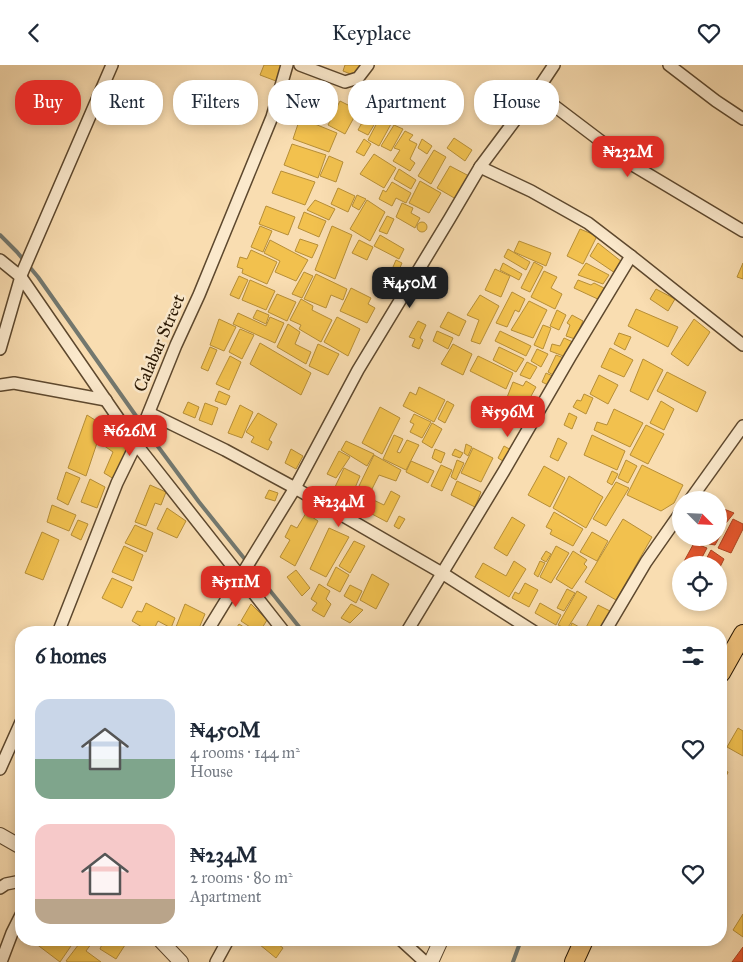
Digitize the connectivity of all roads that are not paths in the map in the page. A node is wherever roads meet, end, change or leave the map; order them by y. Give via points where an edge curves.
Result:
1 (112, 65) edge
2 (287, 65) edge
3 (300, 65) edge
4 (368, 65) edge
5 (554, 65) edge
6 (669, 65) edge
7 (544, 80) edge
8 (559, 109) edge
9 (743, 119) edge
10 (511, 125) edge
11 (480, 167) junction
12 (743, 231) edge
13 (631, 256) junction
14 (0, 260) edge
15 (21, 275) junction
16 (743, 345) edge
17 (0, 349) edge
18 (0, 385) edge
19 (106, 401) junction
20 (149, 413) junction
21 (743, 426) edge
22 (137, 440) junction
23 (295, 488) junction
24 (696, 491) edge
25 (672, 525) edge
26 (242, 573) junction
27 (442, 573) junction
28 (61, 626) edge
29 (210, 626) edge
30 (280, 626) edge
31 (410, 626) edge
32 (525, 626) edge
33 (608, 626) edge
34 (743, 634) edge
35 (727, 662) edge
36 (15, 735) edge
37 (0, 769) edge
38 (0, 835) edge
39 (15, 844) edge
40 (15, 882) edge
41 (0, 888) edge
42 (15, 927) edge
43 (166, 946) edge
44 (225, 946) edge
45 (408, 946) edge
46 (439, 946) edge
47 (581, 946) edge
48 (1, 962) edge
49 (181, 962) edge
50 (216, 962) edge
51 (425, 962) edge
52 (432, 962) edge
53 (574, 962) edge

1 - 15 street
2 - 20 street, Calabar Street via 272,117
3 - 4 street via 345,81 358,77
5 - 7 street
6 - 9 street
8 - 12 street via 631,164
10 - 11 street
11 - 13 street via 588,223
11 - 23 street via 358,370
13 - 16 street
13 - 27 street
14 - 15 street
15 - 17 street
15 - 19 street
18 - 19 street via 14,383
19 - 22 street
20 - 22 street, Calabar Street
20 - 23 street
21 - 24 street
22 - 26 street
22 - 28 street, Calabar Street
23 - 26 street
23 - 27 street
25 - 33 street
26 - 29 street
26 - 30 street
27 - 31 street
27 - 32 street
34 - 35 highway
36 - 37 street
38 - 39 street
40 - 41 street
42 - 48 street
43 - 49 street
44 - 50 street
45 - 51 street
46 - 52 street
47 - 53 highway

